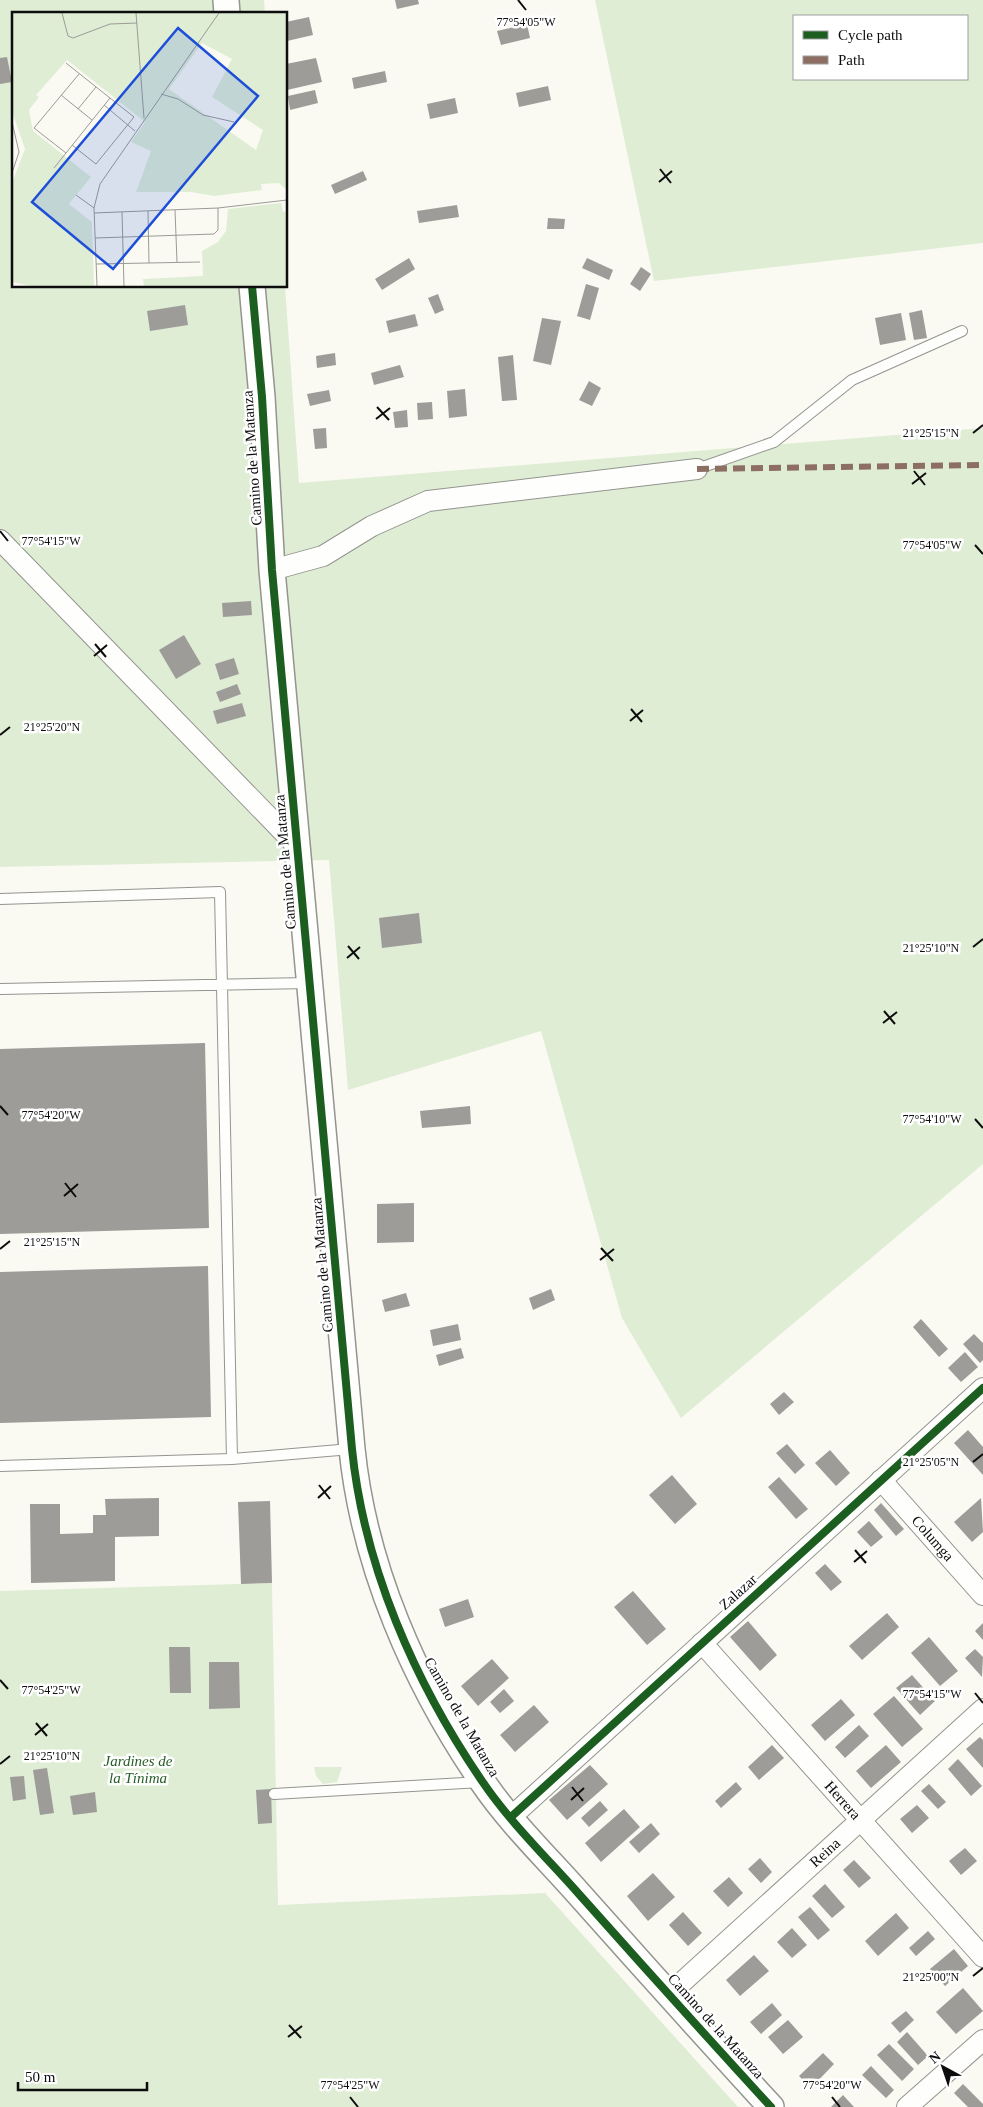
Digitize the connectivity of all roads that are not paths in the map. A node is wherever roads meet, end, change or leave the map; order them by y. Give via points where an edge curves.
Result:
1 (252, 288) edge
2 (962, 331) dead end
3 (698, 469) joint
4 (0, 540) edge
5 (272, 570) junction
6 (296, 845) junction
7 (0, 899) edge
8 (310, 983) junction
9 (222, 986) junction
10 (0, 988) edge
11 (983, 1388) edge
12 (352, 1449) junction
13 (232, 1459) junction
14 (0, 1466) edge
15 (881, 1480) junction
16 (983, 1595) edge
17 (702, 1643) junction
18 (983, 1709) edge
19 (482, 1782) junction
20 (274, 1794) dead end
21 (510, 1817) junction
22 (861, 1820) junction
23 (983, 1957) edge
24 (668, 1995) junction
25 (983, 2040) edge
26 (771, 2107) edge
27 (907, 2107) edge

1 - 5 street, Camino de la Matanza
2 - 3 lane via 852,380 774,442
3 - 5 street via 428,501 372,526 323,556
4 - 6 street
5 - 6 street, Camino de la Matanza
6 - 8 street, Camino de la Matanza
7 - 9 lane via 220,892
8 - 9 lane
8 - 12 street, Camino de la Matanza
9 - 10 lane
9 - 13 lane
11 - 15 street, Zalazar
12 - 13 lane
12 - 19 street, Camino de la Matanza via 356,1488 379,1575 416,1669
13 - 14 lane
15 - 16 street, Columga
15 - 17 street, Zalazar
17 - 21 street, Zalazar
17 - 22 street, Herrera
18 - 22 street, Reina
19 - 20 lane
19 - 21 street, Camino de la Matanza
21 - 24 street, Camino de la Matanza
22 - 23 street, Herrera
22 - 24 street, Reina
24 - 26 street, Camino de la Matanza
25 - 27 street

